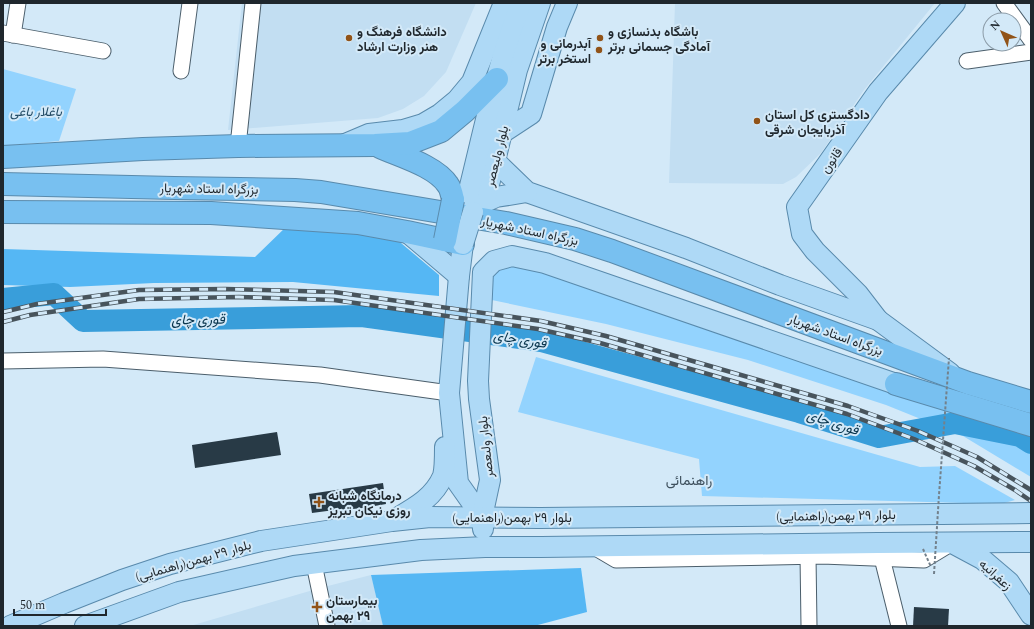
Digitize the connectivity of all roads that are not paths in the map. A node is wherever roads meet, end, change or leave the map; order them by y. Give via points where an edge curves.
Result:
1 (18, 3) edge
2 (190, 3) edge
3 (253, 3) edge
4 (504, 3) edge
5 (521, 3) edge
6 (540, 3) edge
7 (567, 3) edge
8 (955, 3) edge
9 (1004, 3) edge
10 (8, 34) edge
11 (1031, 40) edge
12 (103, 51) dead end
13 (1031, 52) edge
14 (967, 61) dead end
15 (181, 71) dead end
16 (497, 79) junction
17 (502, 133) junction
18 (375, 145) junction
19 (238, 146) junction
20 (342, 146) junction
21 (3, 157) edge
22 (495, 161) junction
23 (3, 184) edge
24 (527, 192) junction
25 (3, 212) edge
26 (473, 212) junction
27 (407, 232) junction
28 (454, 242) junction
29 (458, 276) junction
30 (878, 320) junction
31 (3, 361) edge
32 (962, 381) junction
33 (450, 384) junction
34 (896, 384) joint
35 (1030, 401) edge
36 (1031, 425) edge
37 (1031, 513) edge
38 (482, 517) junction
39 (392, 522) junction
40 (1031, 542) edge
41 (952, 543) junction
42 (485, 547) junction
43 (594, 547) junction
44 (808, 556) junction
45 (882, 558) junction
46 (314, 564) junction
47 (64, 603) junction
48 (1031, 615) edge
49 (10, 626) edge
50 (74, 626) edge
51 (85, 626) edge
52 (327, 626) edge
53 (809, 626) edge
54 (899, 626) edge

1 - 10 street
2 - 15 street
3 - 19 street
4 - 20 main road via 472,82 457,100 423,124 403,130 369,134
5 - 16 main road, بلوار ولیعصر
6 - 17 main road, بلوار ولیعصر via 517,70
7 - 17 main road via 557,27 531,114
8 - 30 main road, قانون via 878,92 797,207 802,234 815,251 858,294
9 - 11 street
10 - 12 street
13 - 14 street
16 - 18 highway via 441,131 410,143
16 - 26 main road, بلوار ولیعصر via 468,194
17 - 22 main road, بلوار ولیعصر
18 - 20 highway
18 - 28 highway, bridge via 424,165 449,186 453,200
19 - 20 highway
19 - 21 highway
22 - 24 main road
22 - 26 main road, بلوار ولیعصر via 486,196
23 - 32 highway, بزرگراه استاد شهریار via 302,190 506,223 612,250
24 - 26 main road via 496,197
24 - 30 main road
25 - 27 highway, بزرگراه استاد شهریار via 211,213 358,223
26 - 28 main road, bridge
27 - 28 highway, بزرگراه استاد شهریار
27 - 29 main road
28 - 29 main road
29 - 33 main road
30 - 32 main road
31 - 33 street via 103,359
32 - 35 highway, بزرگراه استاد شهریار
33 - 38 main road via 458,483
33 - 39 main road via 443,474 428,498
34 - 36 highway
34 - 38 main road, بلوار ولىعصر via 545,263 512,256 494,261 483,272 478,381 490,480
37 - 38 main road, بلوار ٢٩ بهمن(راهنمایی)
38 - 39 main road, بلوار ٢٩ بهمن(راهنمایی) via 430,517
38 - 42 main road
39 - 47 main road, بلوار ٢٩ بهمن(راهنمایی) via 261,541 170,564
40 - 41 main road, بلوار ٢٩ بهمن(راهنمایی)
41 - 43 main road, بلوار ٢٩ بهمن(راهنمایی)
41 - 45 street via 924,560
41 - 48 main road, زعفرانیه via 982,559 1009,582
42 - 43 main road, بلوار ٢٩ بهمن(راهنمایی)
42 - 46 main road, بلوار ٢٩ بهمن(راهنمایی) via 421,550
43 - 44 street via 616,560
44 - 45 street
44 - 53 street
45 - 54 street
46 - 51 main road, بلوار ٢٩ بهمن(راهنمایی) via 294,566 179,592
46 - 52 street
47 - 49 main road, بلوار ٢٩ بهمن(راهنمایی)
47 - 50 main road

